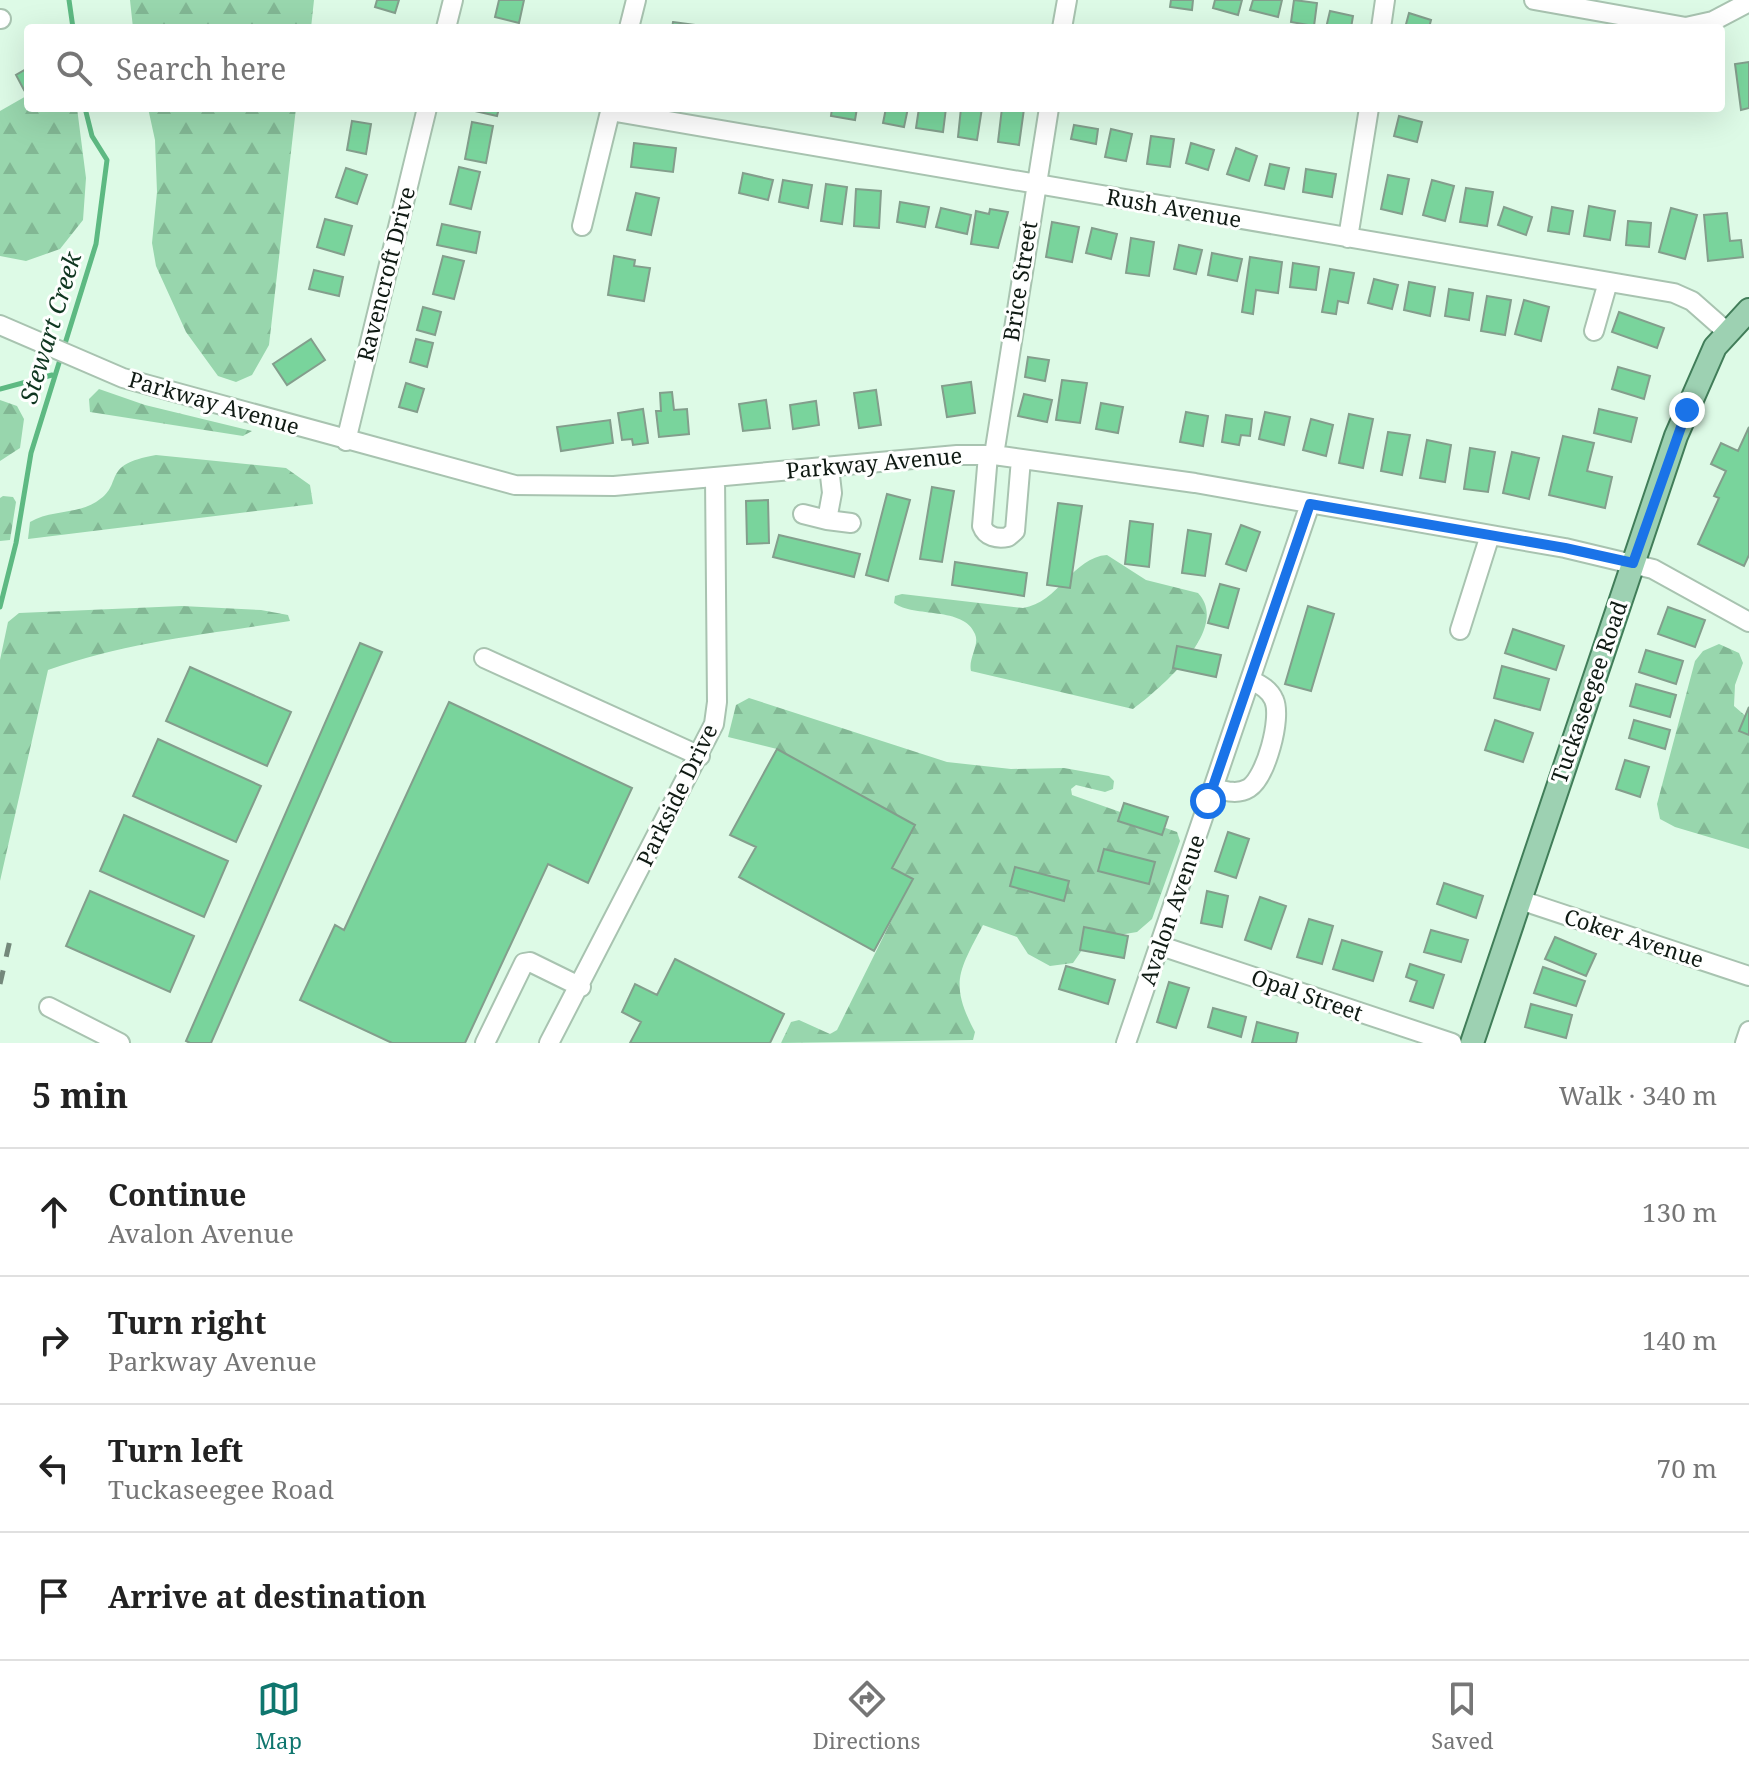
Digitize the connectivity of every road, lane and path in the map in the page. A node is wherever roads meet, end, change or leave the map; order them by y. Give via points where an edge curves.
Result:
1 (453, 0) edge
2 (636, 0) edge
3 (1067, 0) edge
4 (1385, 0) edge
5 (1534, 0) edge
6 (1749, 2) edge
7 (447, 24) edge
8 (630, 24) edge
9 (1063, 24) edge
10 (1382, 24) edge
11 (1669, 24) edge
12 (1700, 24) edge
13 (426, 112) edge
14 (609, 112) edge
15 (627, 112) edge
16 (1048, 112) edge
17 (1368, 112) edge
18 (1036, 184) junction
19 (582, 226) dead end
20 (1348, 238) junction
21 (1608, 282) junction
22 (1749, 310) edge
23 (0, 326) edge
24 (1594, 331) dead end
25 (1726, 331) junction
26 (346, 441) junction
27 (991, 455) junction
28 (1021, 459) junction
29 (829, 467) junction
30 (715, 477) junction
31 (1310, 504) junction
32 (803, 514) dead end
33 (827, 520) junction
34 (851, 523) dead end
35 (1490, 535) junction
36 (1633, 563) junction
37 (1749, 622) edge
38 (1460, 630) dead end
39 (484, 658) dead end
40 (1251, 680) junction
41 (700, 756) junction
42 (1213, 788) junction
43 (1520, 900) junction
44 (1161, 946) junction
45 (1749, 976) edge
46 (581, 987) junction
47 (49, 1007) dead end
48 (1749, 1031) edge
49 (120, 1043) edge
50 (485, 1043) edge
51 (549, 1043) edge
52 (1126, 1043) edge
53 (1452, 1043) edge
54 (1472, 1043) edge
55 (1745, 1043) edge

1 - 7 street
2 - 8 street
3 - 9 street
4 - 10 street
5 - 11 street
6 - 12 street
13 - 26 street, Ravencroft Drive
14 - 19 street
15 - 18 street, Rush Avenue
16 - 18 street, Brice Street
17 - 20 street
18 - 20 street, Rush Avenue
18 - 27 street, Brice Street
20 - 21 street, Rush Avenue
21 - 24 street
21 - 25 street, Rush Avenue via 1674,293 1692,301
22 - 25 main road, Tuckaseegee Road
23 - 26 street, Parkway Avenue via 103,369
25 - 36 main road, Tuckaseegee Road via 1704,367 1676,436
26 - 30 street, Parkway Avenue via 515,485 614,486
27 - 28 street, Parkway Avenue
27 - 28 street, Brice Street via 982,526 996,538 1015,531
27 - 29 street, Parkway Avenue
28 - 31 street, Parkway Avenue
29 - 30 street, Parkway Avenue
29 - 33 street
30 - 41 street, Parkside Drive via 717,702
31 - 35 street, Parkway Avenue
31 - 40 street, Avalon Avenue
32 - 33 street
33 - 34 street
35 - 36 street, Parkway Avenue
35 - 38 street
36 - 37 street, Parkway Avenue via 1662,573
36 - 43 main road, Tuckaseegee Road
39 - 41 street
40 - 42 street, Avalon Avenue
40 - 42 street via 1267,689 1276,707 1266,759 1247,790
41 - 46 street, Parkside Drive
42 - 44 street, Avalon Avenue
43 - 45 street, Coker Avenue
43 - 54 main road, Tuckaseegee Road
44 - 52 street, Avalon Avenue
44 - 53 street, Opal Street
46 - 50 street via 524,963
46 - 51 street, Parkside Drive
47 - 49 street
48 - 55 street

